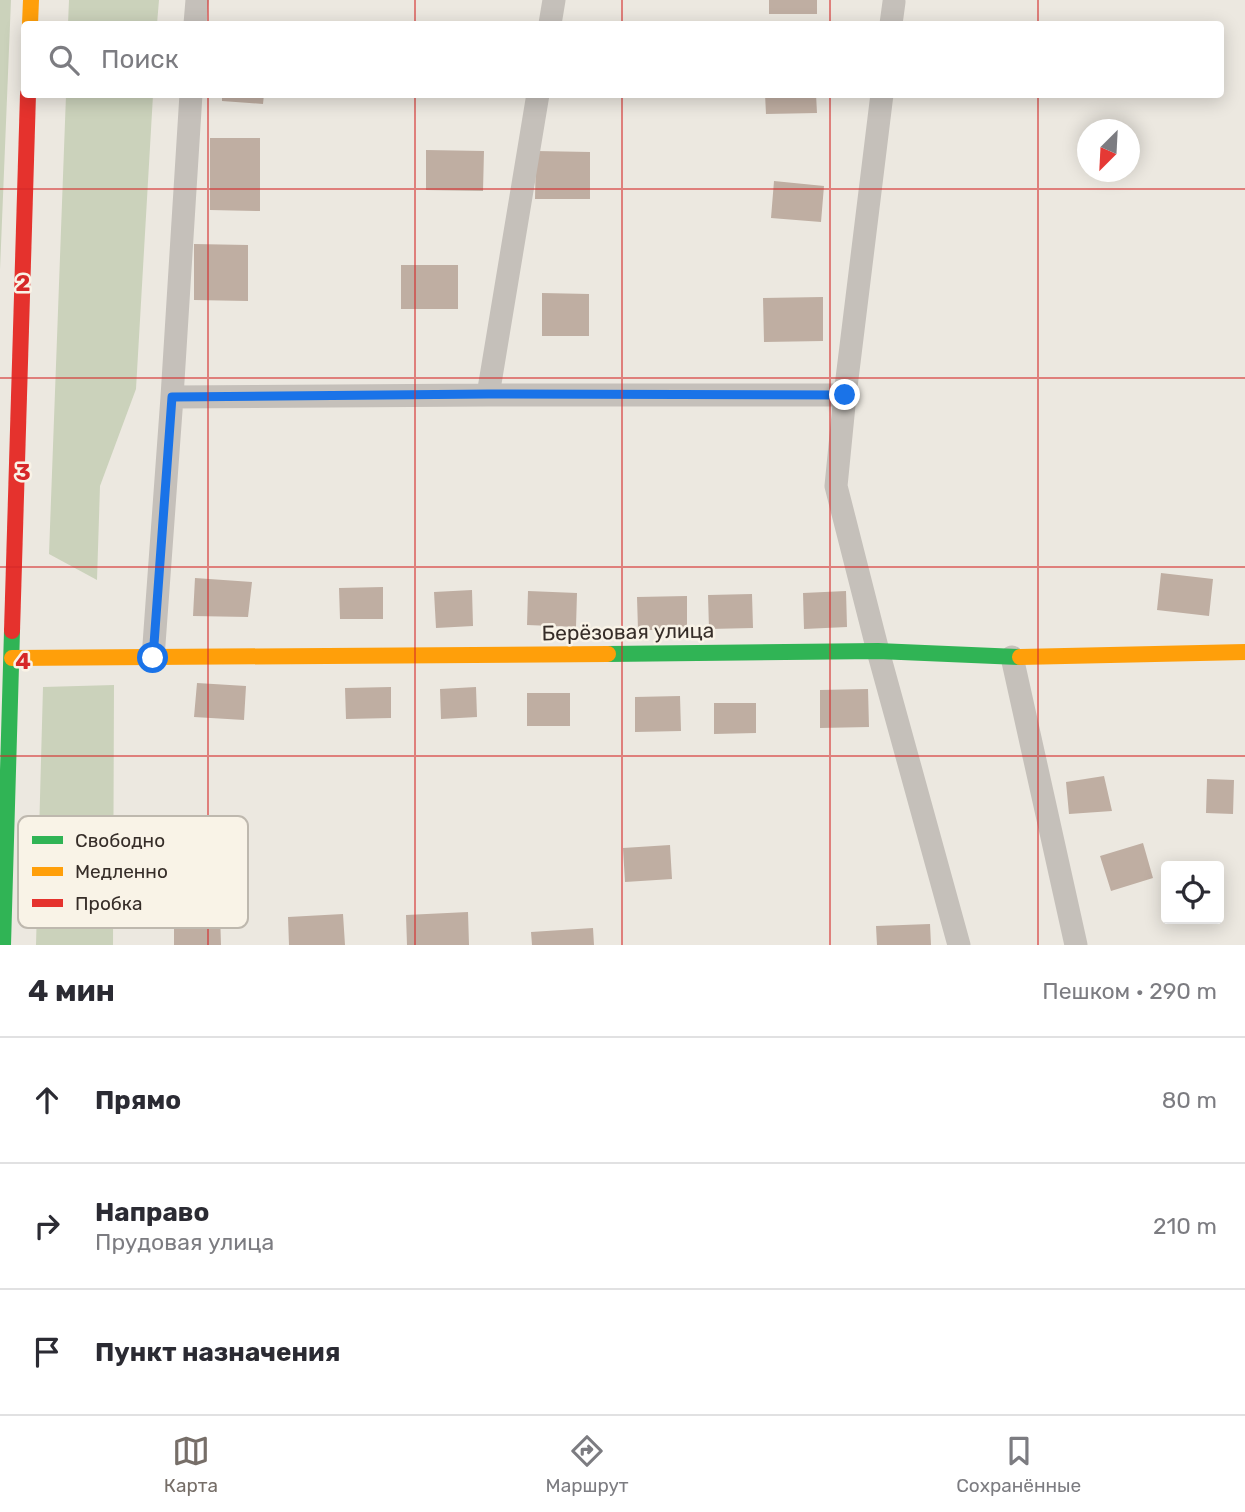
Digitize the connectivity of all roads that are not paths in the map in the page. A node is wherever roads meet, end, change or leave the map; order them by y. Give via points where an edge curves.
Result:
1 (31, 0) edge
2 (197, 0) edge
3 (554, 0) edge
4 (30, 21) edge
5 (195, 21) edge
6 (550, 21) edge
7 (28, 98) edge
8 (191, 98) edge
9 (537, 98) edge
10 (882, 98) edge
11 (488, 394) junction
12 (845, 395) junction
13 (172, 397) junction
14 (878, 650) junction
15 (1245, 652) edge
16 (1012, 657) junction
17 (12, 658) junction
18 (153, 658) junction
19 (3, 945) edge
20 (959, 945) edge
21 (1076, 945) edge

1 - 4 street
2 - 5 street
3 - 6 street
7 - 17 street
8 - 13 street
9 - 11 street
10 - 12 street
11 - 12 street
11 - 13 street
12 - 14 street via 836,486
13 - 18 street
14 - 16 street, Берёзовая улица
14 - 18 street, Берёзовая улица
14 - 20 street
15 - 16 street, Берёзовая улица
16 - 21 street
17 - 18 street, Берёзовая улица
17 - 19 street

